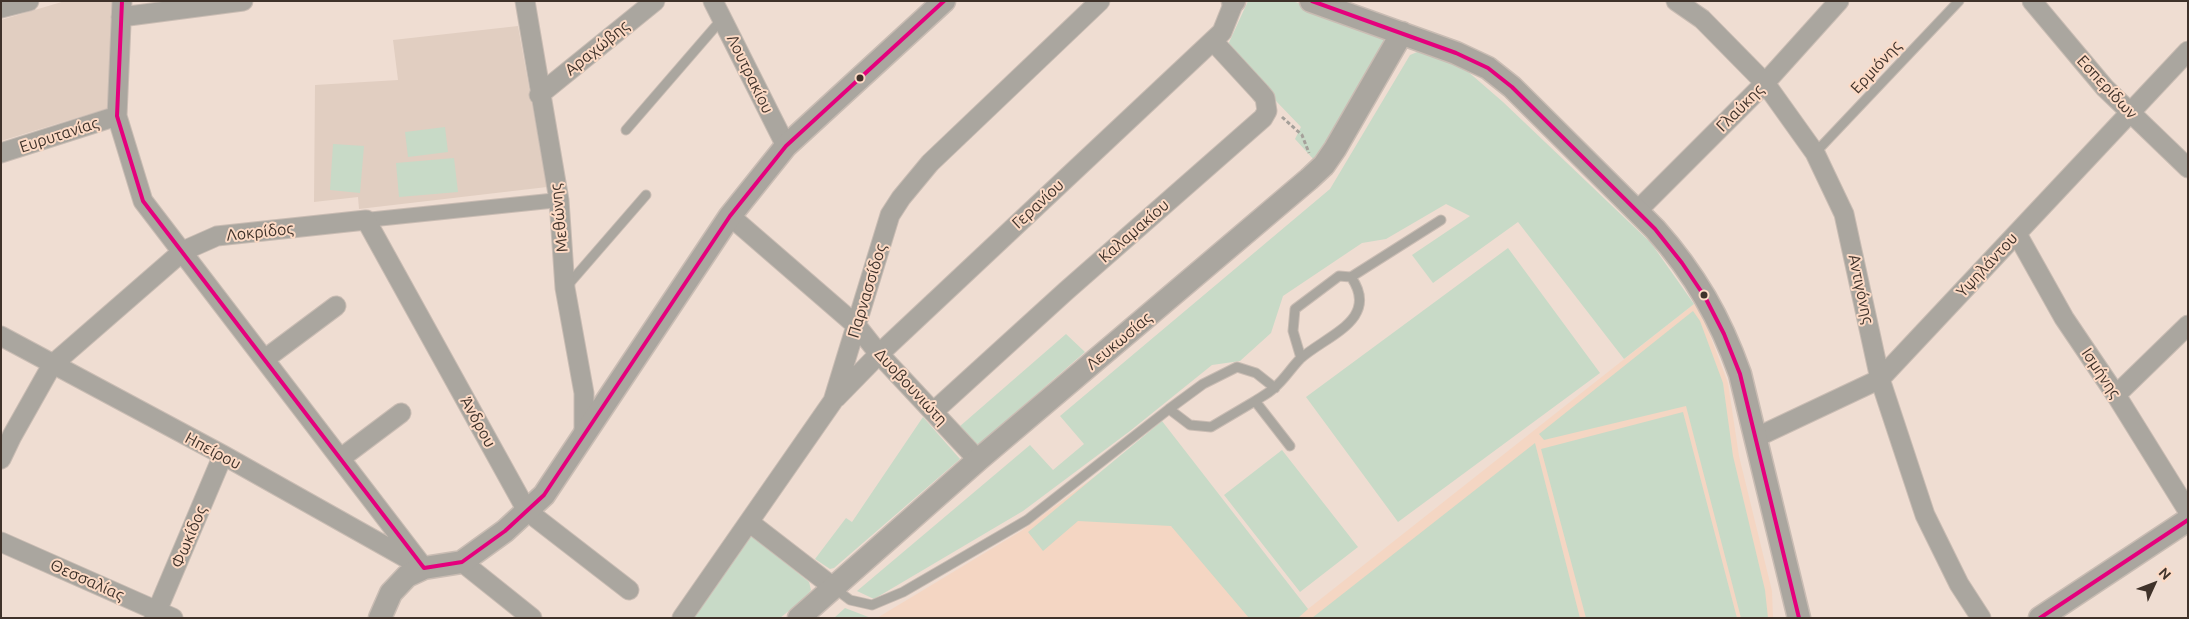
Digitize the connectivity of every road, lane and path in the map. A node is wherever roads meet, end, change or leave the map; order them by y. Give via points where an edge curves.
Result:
1 (29, 1) edge
2 (243, 1) edge
3 (525, 1) edge
4 (655, 1) edge
5 (714, 1) edge
6 (944, 1) edge
7 (1100, 1) edge
8 (1233, 1) edge
9 (1311, 1) edge
10 (1839, 1) edge
11 (1959, 1) edge
12 (2032, 1) edge
13 (1686, 4) edge
14 (1, 8) edge
15 (122, 9) edge
16 (723, 19) junction
17 (1402, 33) junction
18 (1213, 41) junction
19 (2188, 52) edge
20 (1765, 83) junction
21 (539, 96) junction
22 (1268, 111) junction
23 (2130, 112) junction
24 (117, 116) junction
25 (626, 130) dead end
26 (786, 146) junction
27 (1, 153) edge
28 (1816, 153) junction
29 (2188, 168) edge
30 (1316, 172) junction
31 (646, 195) dead end
32 (559, 200) junction
33 (1637, 211) junction
34 (730, 216) junction
35 (366, 220) junction
36 (1441, 220) dead end
37 (2017, 234) junction
38 (183, 252) junction
39 (1351, 276) junction
40 (565, 288) junction
41 (336, 306) dead end
42 (2188, 325) edge
43 (856, 326) junction
44 (1, 336) edge
45 (878, 354) junction
46 (265, 358) junction
47 (1301, 358) junction
48 (52, 365) junction
49 (1880, 379) junction
50 (1274, 388) junction
51 (2116, 395) junction
52 (833, 401) junction
53 (1255, 401) junction
54 (1169, 409) junction
55 (933, 412) junction
56 (401, 414) dead end
57 (584, 435) junction
58 (1755, 438) junction
59 (1290, 446) dead end
60 (223, 455) junction
61 (341, 458) junction
62 (1, 459) edge
63 (978, 460) junction
64 (527, 511) junction
65 (2188, 511) edge
66 (2188, 520) edge
67 (749, 522) junction
68 (1, 542) edge
69 (462, 562) junction
70 (424, 568) junction
71 (833, 586) junction
72 (629, 590) dead end
73 (161, 615) edge
74 (380, 618) edge
75 (532, 618) edge
76 (682, 618) edge
77 (799, 618) edge
78 (1799, 618) edge
79 (1980, 618) edge
80 (2040, 618) edge

1 - 14 street
2 - 15 street
3 - 21 street, Μεθώνης
4 - 21 street, Αραχώβης
5 - 16 street, Λουτρακίου
6 - 26 street
7 - 43 street, Παρνασσίδος via 930,163 901,198 890,215
8 - 18 street, Γερανίου via 1222,32
9 - 17 street
10 - 20 street, Γλαύκης
11 - 28 lane, Ερμιόνης
12 - 23 street, Εσπερίδων
13 - 20 street, Αντιγόνης
15 - 24 street
16 - 25 lane
16 - 26 street, Λουτρακίου
17 - 30 street, Λευκωσίας via 1335,149
17 - 33 street via 1488,68 1512,87
18 - 22 street via 1265,98
18 - 45 street, Γερανίου
19 - 23 street, Υψηλάντου
20 - 28 street, Αντιγόνης
20 - 33 street, Γλαύκης
21 - 32 street, Μεθώνης
22 - 30 path via 1282,117 1302,136
22 - 55 street, Καλαμακίου
23 - 29 street, Εσπερίδων
23 - 37 street, Υψηλάντου
24 - 27 street, Ευρυτανίας
24 - 38 street via 143,201
26 - 34 street
28 - 49 street, Αντιγόνης via 1844,214
30 - 63 street, Λευκωσίας
31 - 40 lane
32 - 35 street, Λοκρίδος
32 - 40 street, Μεθώνης
33 - 58 street via 1684,264 1712,307 1740,374
34 - 43 street, Δυοβουνιώτη
34 - 57 street
35 - 38 street, Λοκρίδος via 217,236
35 - 64 street, Άνδρου
36 - 39 lane
37 - 49 street, Υψηλάντου
37 - 51 street, Ισμήνης via 2064,318
38 - 46 street
38 - 48 street, Λοκρίδος
39 - 47 lane via 1358,287 1360,307 1344,329
39 - 47 lane via 1339,276 1295,309 1293,331
40 - 57 street, Μεθώνης via 584,393
41 - 46 street
42 - 51 street
43 - 45 street, Δυοβουνιώτη
43 - 52 street, Παρνασσίδος
44 - 48 street, Ηπείρου
45 - 52 street, Γερανίου
45 - 55 street, Δυοβουνιώτη
46 - 61 street
47 - 50 lane
48 - 60 street, Ηπείρου
48 - 62 street, Λοκρίδος
49 - 58 street, Υψηλάντου
49 - 79 street, Αντιγόνης via 1925,515 1959,584
50 - 53 lane
50 - 54 lane via 1256,372 1237,367 1203,384
51 - 65 street, Ισμήνης
52 - 67 street, Παρνασσίδος
53 - 54 lane via 1211,427 1190,425
53 - 59 lane
54 - 71 lane via 1027,520 903,592 872,605 850,600
55 - 63 street, Δυοβουνιώτη
56 - 61 street
57 - 64 street via 544,495
58 - 78 street
60 - 70 street, Ηπείρου
60 - 73 street, Φωκίδος
61 - 70 street
63 - 71 street, Λευκωσίας
64 - 69 street
64 - 72 street, Άνδρου
66 - 80 street
67 - 71 street
67 - 76 street, Παρνασσίδος
68 - 73 street, Θεσσαλίας
69 - 70 street
69 - 75 street
70 - 74 street via 406,576 391,593
71 - 77 street, Λευκωσίας

